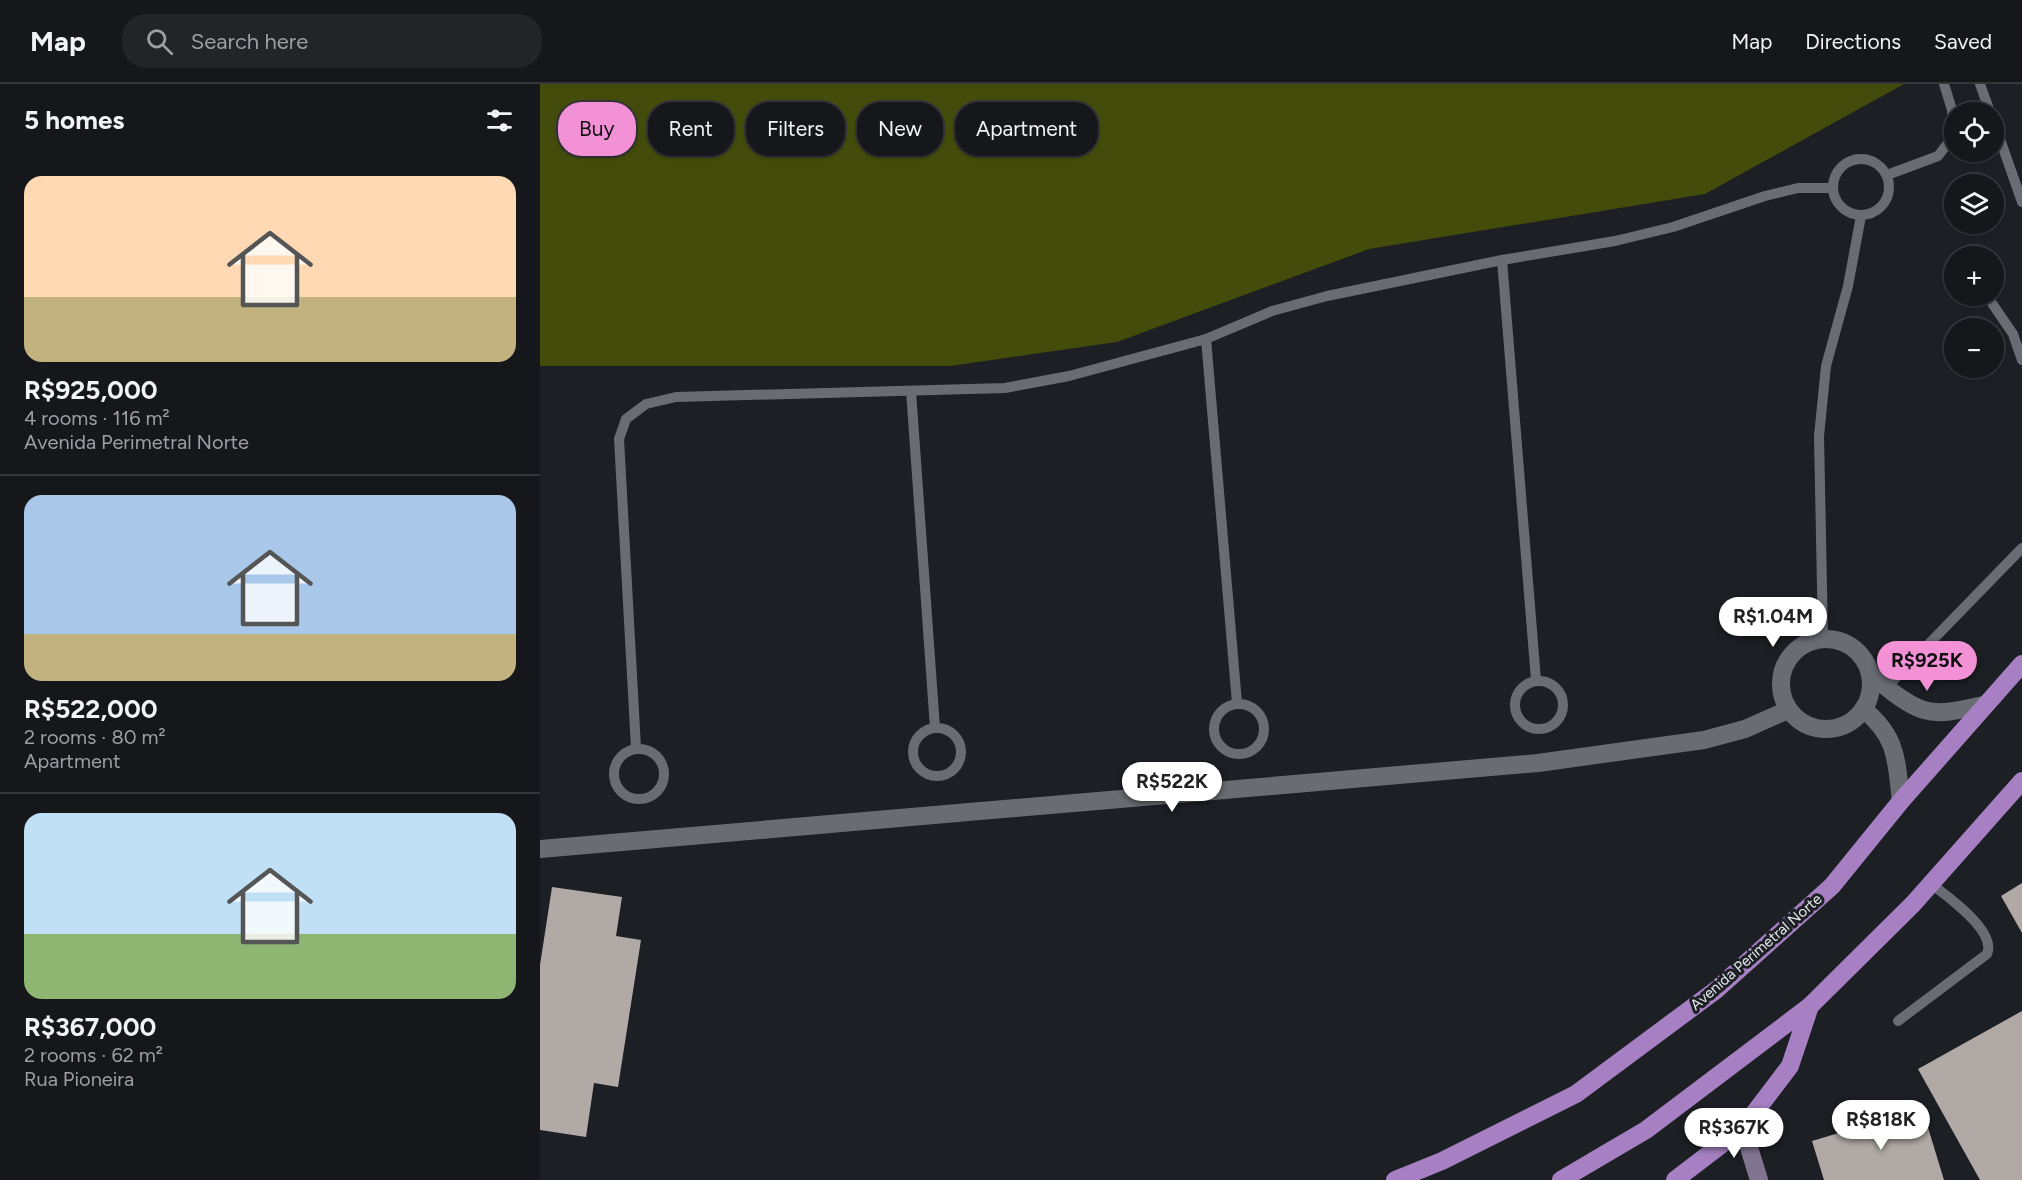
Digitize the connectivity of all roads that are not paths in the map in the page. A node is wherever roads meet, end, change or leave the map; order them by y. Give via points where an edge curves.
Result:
1 (1944, 84) edge
2 (1980, 84) edge
3 (1986, 102) edge
4 (2004, 151) edge
5 (1887, 175) junction
6 (1832, 188) junction
7 (2022, 202) edge
8 (1861, 216) junction
9 (1502, 260) junction
10 (1994, 306) edge
11 (1206, 339) junction
12 (2022, 360) edge
13 (911, 391) junction
14 (2022, 548) edge
15 (1823, 638) junction
16 (2022, 664) edge
17 (1870, 674) junction
18 (1536, 680) junction
19 (1887, 687) junction
20 (1237, 703) junction
21 (1985, 705) junction
22 (1788, 710) junction
23 (1863, 710) junction
24 (935, 728) junction
25 (636, 748) junction
26 (2022, 781) edge
27 (1901, 801) junction
28 (540, 849) edge
29 (1931, 884) junction
30 (1810, 1006) junction
31 (1898, 1021) dead end
32 (1743, 1128) junction
33 (1395, 1180) edge
34 (1561, 1180) edge
35 (1675, 1180) edge
36 (1759, 1180) edge

1 - 5 lane via 1952,110 1952,138 1938,156
2 - 3 lane
4 - 7 lane
5 - 6 lane via 1877,164 1863,158 1847,162 1836,173
5 - 8 lane via 1890,189 1885,202 1875,212
6 - 8 lane via 1836,202 1847,213
6 - 9 lane via 1797,188 1673,227
8 - 15 lane via 1824,378 1819,436
9 - 11 lane via 1327,296 1272,311
9 - 18 lane
10 - 12 lane via 2013,334
11 - 13 lane via 1069,376 1005,388
11 - 20 lane
13 - 24 lane
13 - 25 lane via 676,397 646,404 626,419 619,439
14 - 19 lane
15 - 17 street via 1848,644 1866,662
15 - 22 street via 1797,648 1782,670 1782,698
16 - 21 highway, Avenida Perimetral Norte
17 - 19 street
17 - 23 street via 1869,698
18 - 18 lane via 1524,684 1516,694 1514,707 1518,719 1540,730 1553,725 1561,715 1563,703 1559,691 1549,682
19 - 21 street via 1925,711
20 - 20 lane via 1224,708 1215,718 1213,731 1223,748 1241,754 1253,750 1262,740 1264,727 1260,714
21 - 27 highway, Avenida Perimetral Norte
22 - 23 street via 1796,719 1820,729 1844,725
22 - 28 street via 1745,729 1704,740 1538,763
23 - 27 street via 1888,734 1896,756
24 - 24 lane via 915,742 913,754 917,766 939,777 959,763 961,750 957,739
25 - 25 lane via 623,753 615,764 613,777 618,790 628,798 642,800 654,795 663,784 665,771 660,759 649,750
26 - 29 highway
27 - 33 highway, Avenida Perimetral Norte via 1833,886 1716,990 1576,1094 1442,1161
29 - 30 highway
29 - 31 lane via 1965,910 1990,948
30 - 32 highway via 1790,1066
30 - 34 highway via 1646,1130
32 - 35 highway
32 - 36 main road

